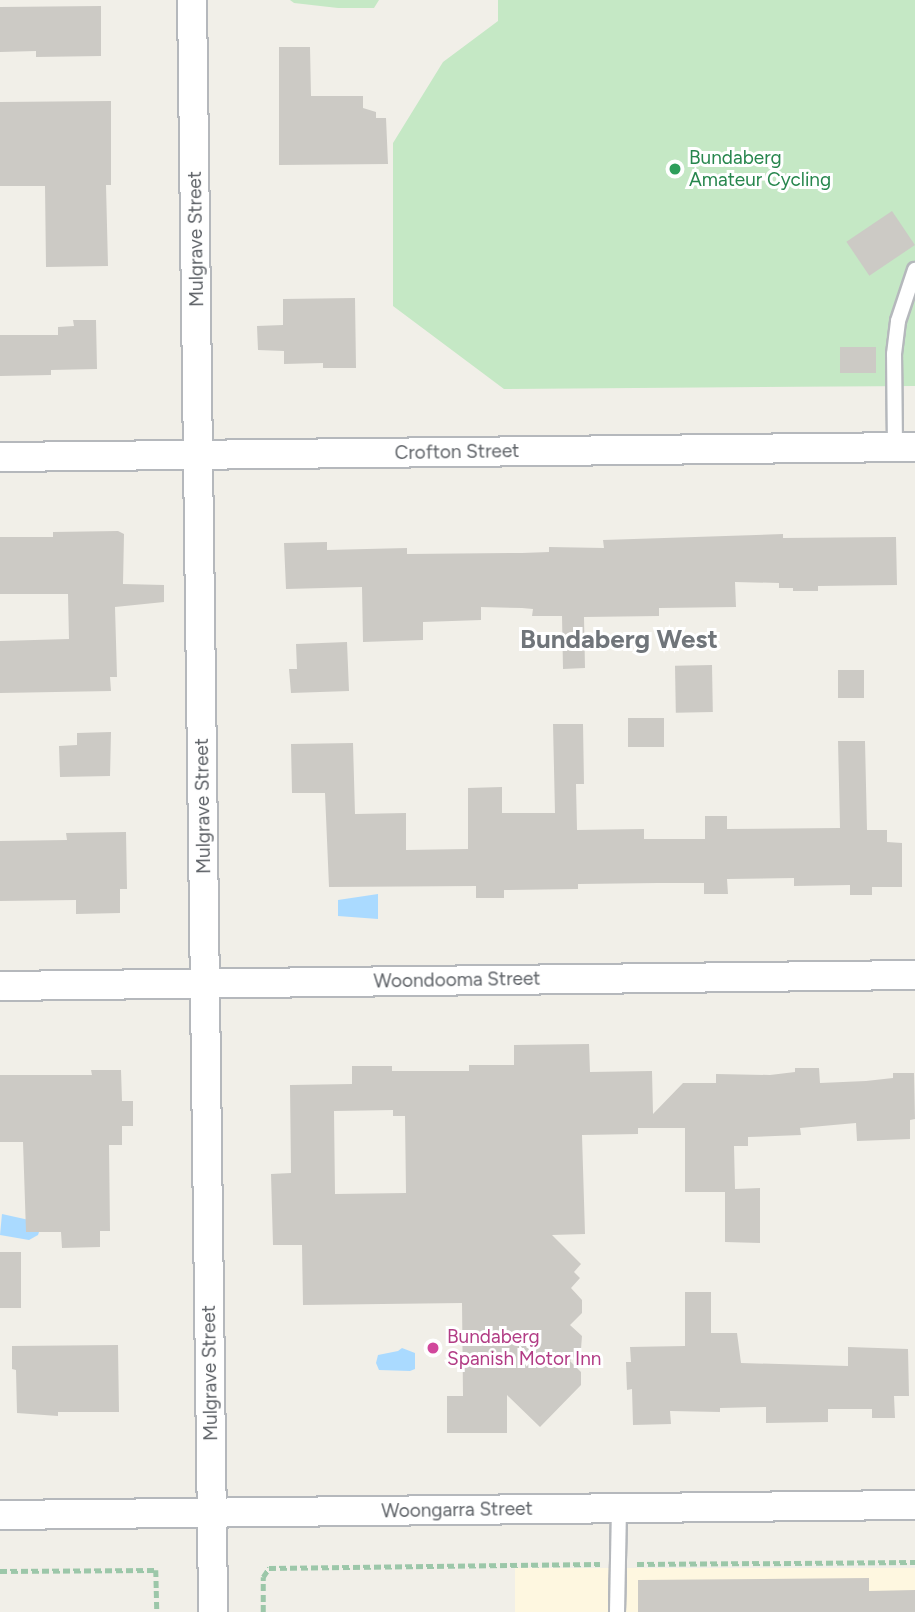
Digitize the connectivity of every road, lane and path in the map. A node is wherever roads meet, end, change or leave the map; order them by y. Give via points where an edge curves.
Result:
1 (192, 0) edge
2 (915, 270) edge
3 (905, 447) edge
4 (199, 455) junction
5 (0, 457) edge
6 (915, 975) edge
7 (206, 983) junction
8 (0, 986) edge
9 (915, 1505) edge
10 (619, 1508) junction
11 (211, 1513) junction
12 (0, 1515) edge
13 (915, 1562) edge
14 (618, 1564) junction
15 (0, 1571) edge
16 (157, 1612) edge
17 (212, 1612) edge
18 (263, 1612) edge
19 (617, 1612) edge

1 - 4 street, Mulgrave Street
2 - 3 lane via 895,343
3 - 4 street, Crofton Street
4 - 5 street, Crofton Street
4 - 7 street, Mulgrave Street
6 - 7 street, Woondooma Street
7 - 8 street, Woondooma Street
7 - 11 street, Mulgrave Street
9 - 10 street, Woongarra Street
10 - 11 street, Woongarra Street
10 - 14 lane
11 - 12 street, Woongarra Street
11 - 17 street, Mulgrave Street
13 - 14 path
14 - 18 path via 269,1567 262,1582
14 - 19 lane
15 - 16 path via 156,1570

